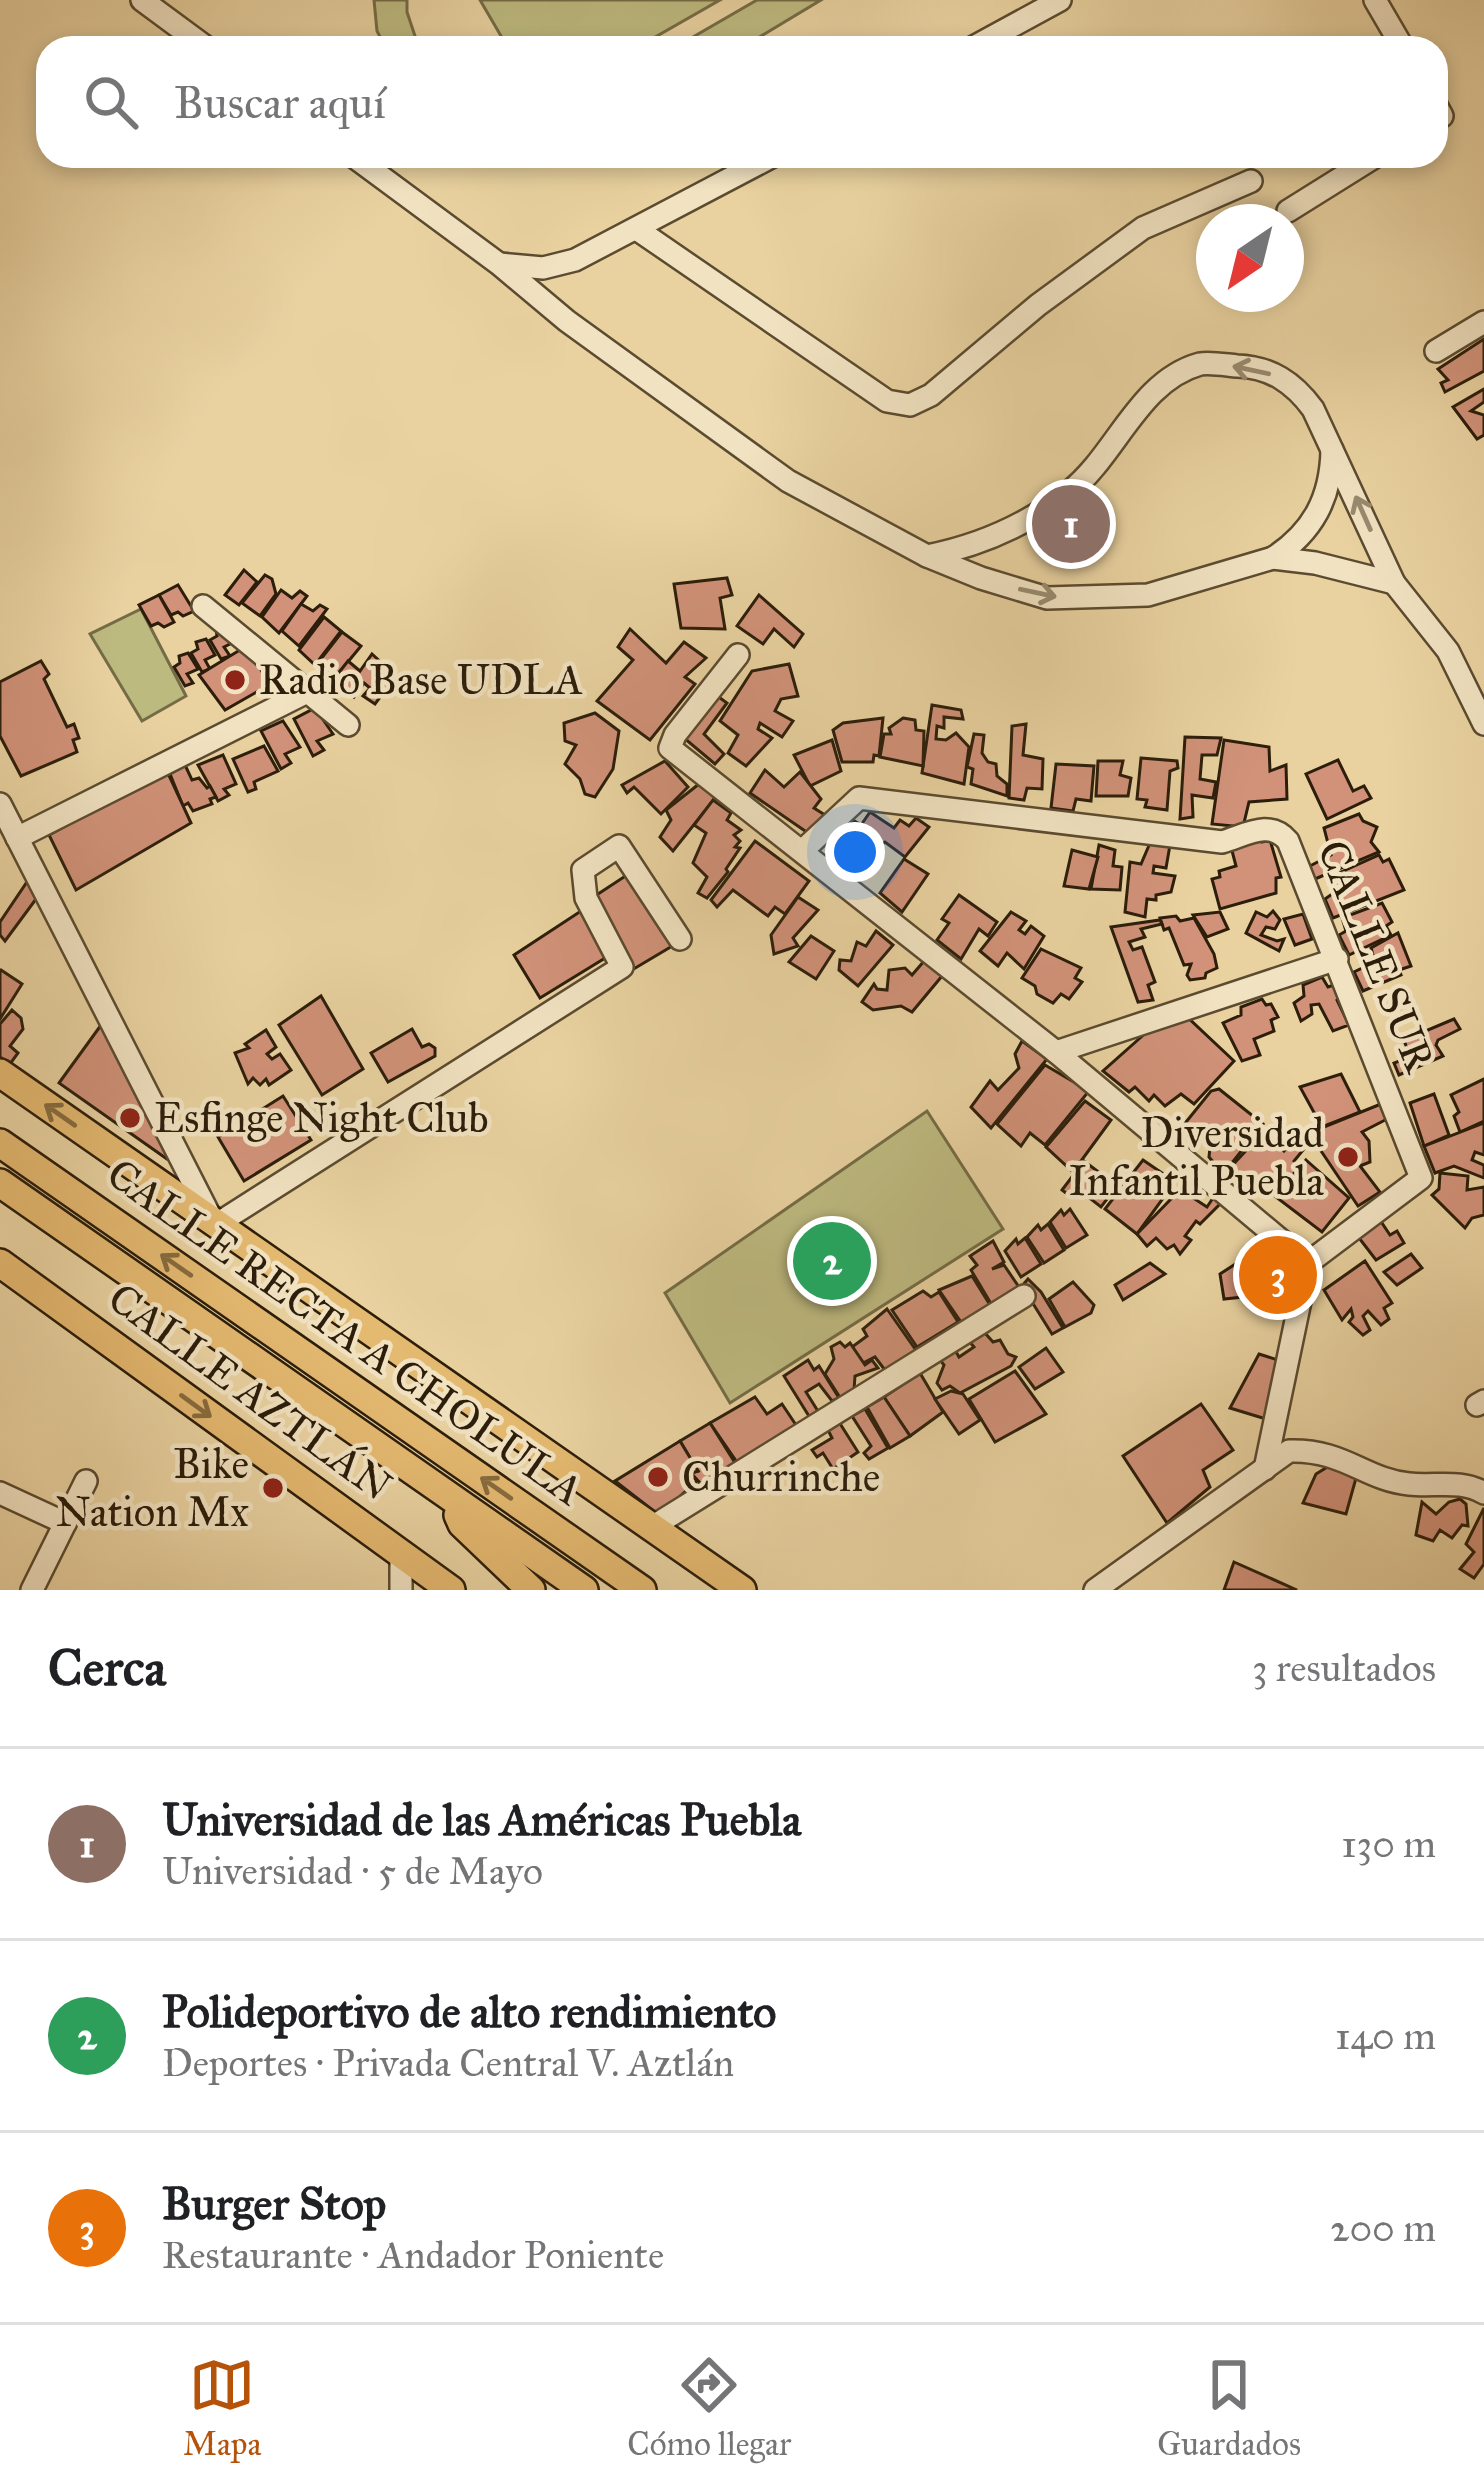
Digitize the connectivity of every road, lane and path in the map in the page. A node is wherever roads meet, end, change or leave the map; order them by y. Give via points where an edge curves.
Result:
1 (142, 0) edge
2 (1060, 0) edge
3 (1375, 0) edge
4 (191, 36) edge
5 (994, 36) edge
6 (1396, 36) edge
7 (369, 168) edge
8 (751, 168) edge
9 (1357, 168) edge
10 (1250, 181) dead end
11 (1299, 204) edge
12 (638, 230) junction
13 (499, 264) junction
14 (1484, 322) edge
15 (1436, 351) dead end
16 (1332, 444) junction
17 (927, 556) junction
18 (1274, 558) junction
19 (1394, 583) junction
20 (203, 606) dead end
21 (738, 655) dead end
22 (309, 691) junction
23 (1484, 724) edge
24 (348, 725) dead end
25 (0, 804) edge
26 (17, 838) junction
27 (802, 851) junction
28 (680, 939) dead end
29 (1336, 959) junction
30 (1056, 1052) junction
31 (0, 1073) edge
32 (0, 1143) edge
33 (0, 1183) edge
34 (215, 1222) junction
35 (1308, 1262) junction
36 (0, 1263) edge
37 (1024, 1296) dead end
38 (1265, 1469) junction
39 (86, 1481) dead end
40 (1484, 1492) edge
41 (0, 1493) edge
42 (448, 1495) junction
43 (65, 1523) junction
44 (652, 1527) junction
45 (401, 1554) junction
46 (32, 1590) edge
47 (401, 1590) edge
48 (451, 1590) edge
49 (531, 1590) edge
50 (584, 1590) edge
51 (642, 1590) edge
52 (742, 1590) edge
53 (1095, 1590) edge

1 - 4 street
2 - 5 street
3 - 6 street
7 - 13 street
8 - 12 street
9 - 11 street
10 - 12 street via 1143,228 910,405 887,401
12 - 13 street via 543,268
13 - 17 street via 788,481
14 - 15 street
16 -> 17 street via 1295,384 1254,367 1201,364 1163,384 1072,490 983,541
16 - 18 street via 1315,518
19 -> 16 street
17 -> 18 street via 1047,598 1148,595
18 - 19 street
19 - 23 street via 1448,651
20 - 22 street
21 - 27 street via 670,748
22 - 24 street
22 - 26 street
25 - 26 street
26 - 34 street
27 - 29 street, CALLE SUR via 859,798 1222,842 1266,827 1288,842
27 - 30 street
28 - 34 street via 619,846 583,870 586,898 622,967
29 - 30 street
29 - 35 street, CALLE SUR via 1421,1178
30 - 35 street
34 -> 31 main road
51 -> 32 main road, CALLE RECTA A CHOLULA
33 - 42 main road
34 - 44 main road
35 - 38 street
36 -> 45 main road, CALLE AZTLÁN
37 - 44 street
38 - 40 street via 1289,1451 1317,1450 1403,1484 1471,1484
38 - 53 street
39 - 43 street
41 - 43 street
42 - 49 main road via 462,1524
42 - 50 main road
43 - 46 street
44 - 52 main road
45 - 47 street
45 - 48 main road, CALLE AZTLÁN

